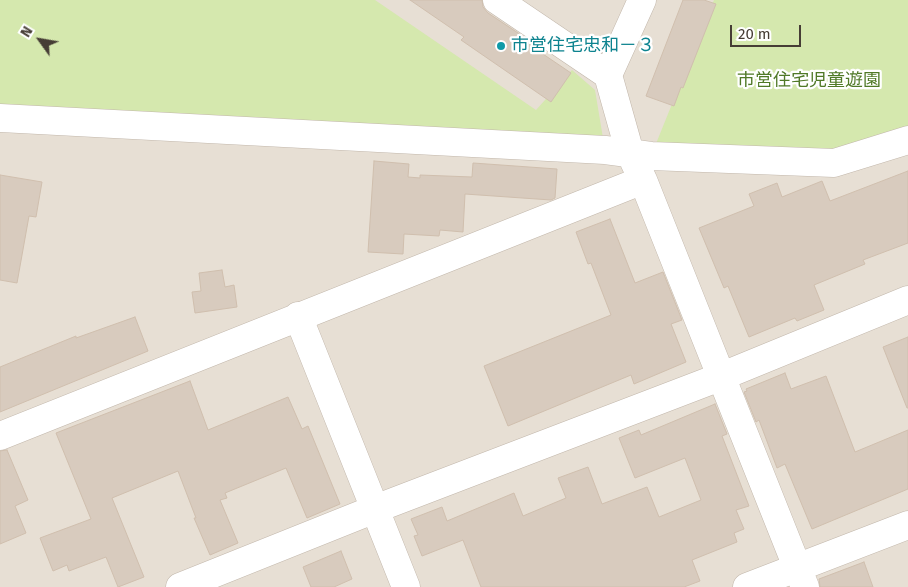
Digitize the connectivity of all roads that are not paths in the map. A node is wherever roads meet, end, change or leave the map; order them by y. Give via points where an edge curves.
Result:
1 (497, 0) edge
2 (642, 0) edge
3 (608, 75) junction
4 (0, 118) edge
5 (908, 140) edge
6 (630, 153) junction
7 (643, 180) junction
8 (908, 300) edge
9 (298, 316) junction
10 (720, 377) junction
11 (0, 436) edge
12 (376, 509) junction
13 (908, 525) edge
14 (801, 577) edge
15 (180, 587) edge
16 (406, 587) edge
17 (747, 587) edge

1 - 3 street
2 - 3 street
3 - 6 street
4 - 6 street
5 - 6 street via 834,163
6 - 7 street
7 - 9 street
7 - 10 street
8 - 10 street
9 - 11 street
9 - 12 street
10 - 12 street
10 - 14 street
12 - 15 street
12 - 16 street
13 - 14 street
14 - 17 street

